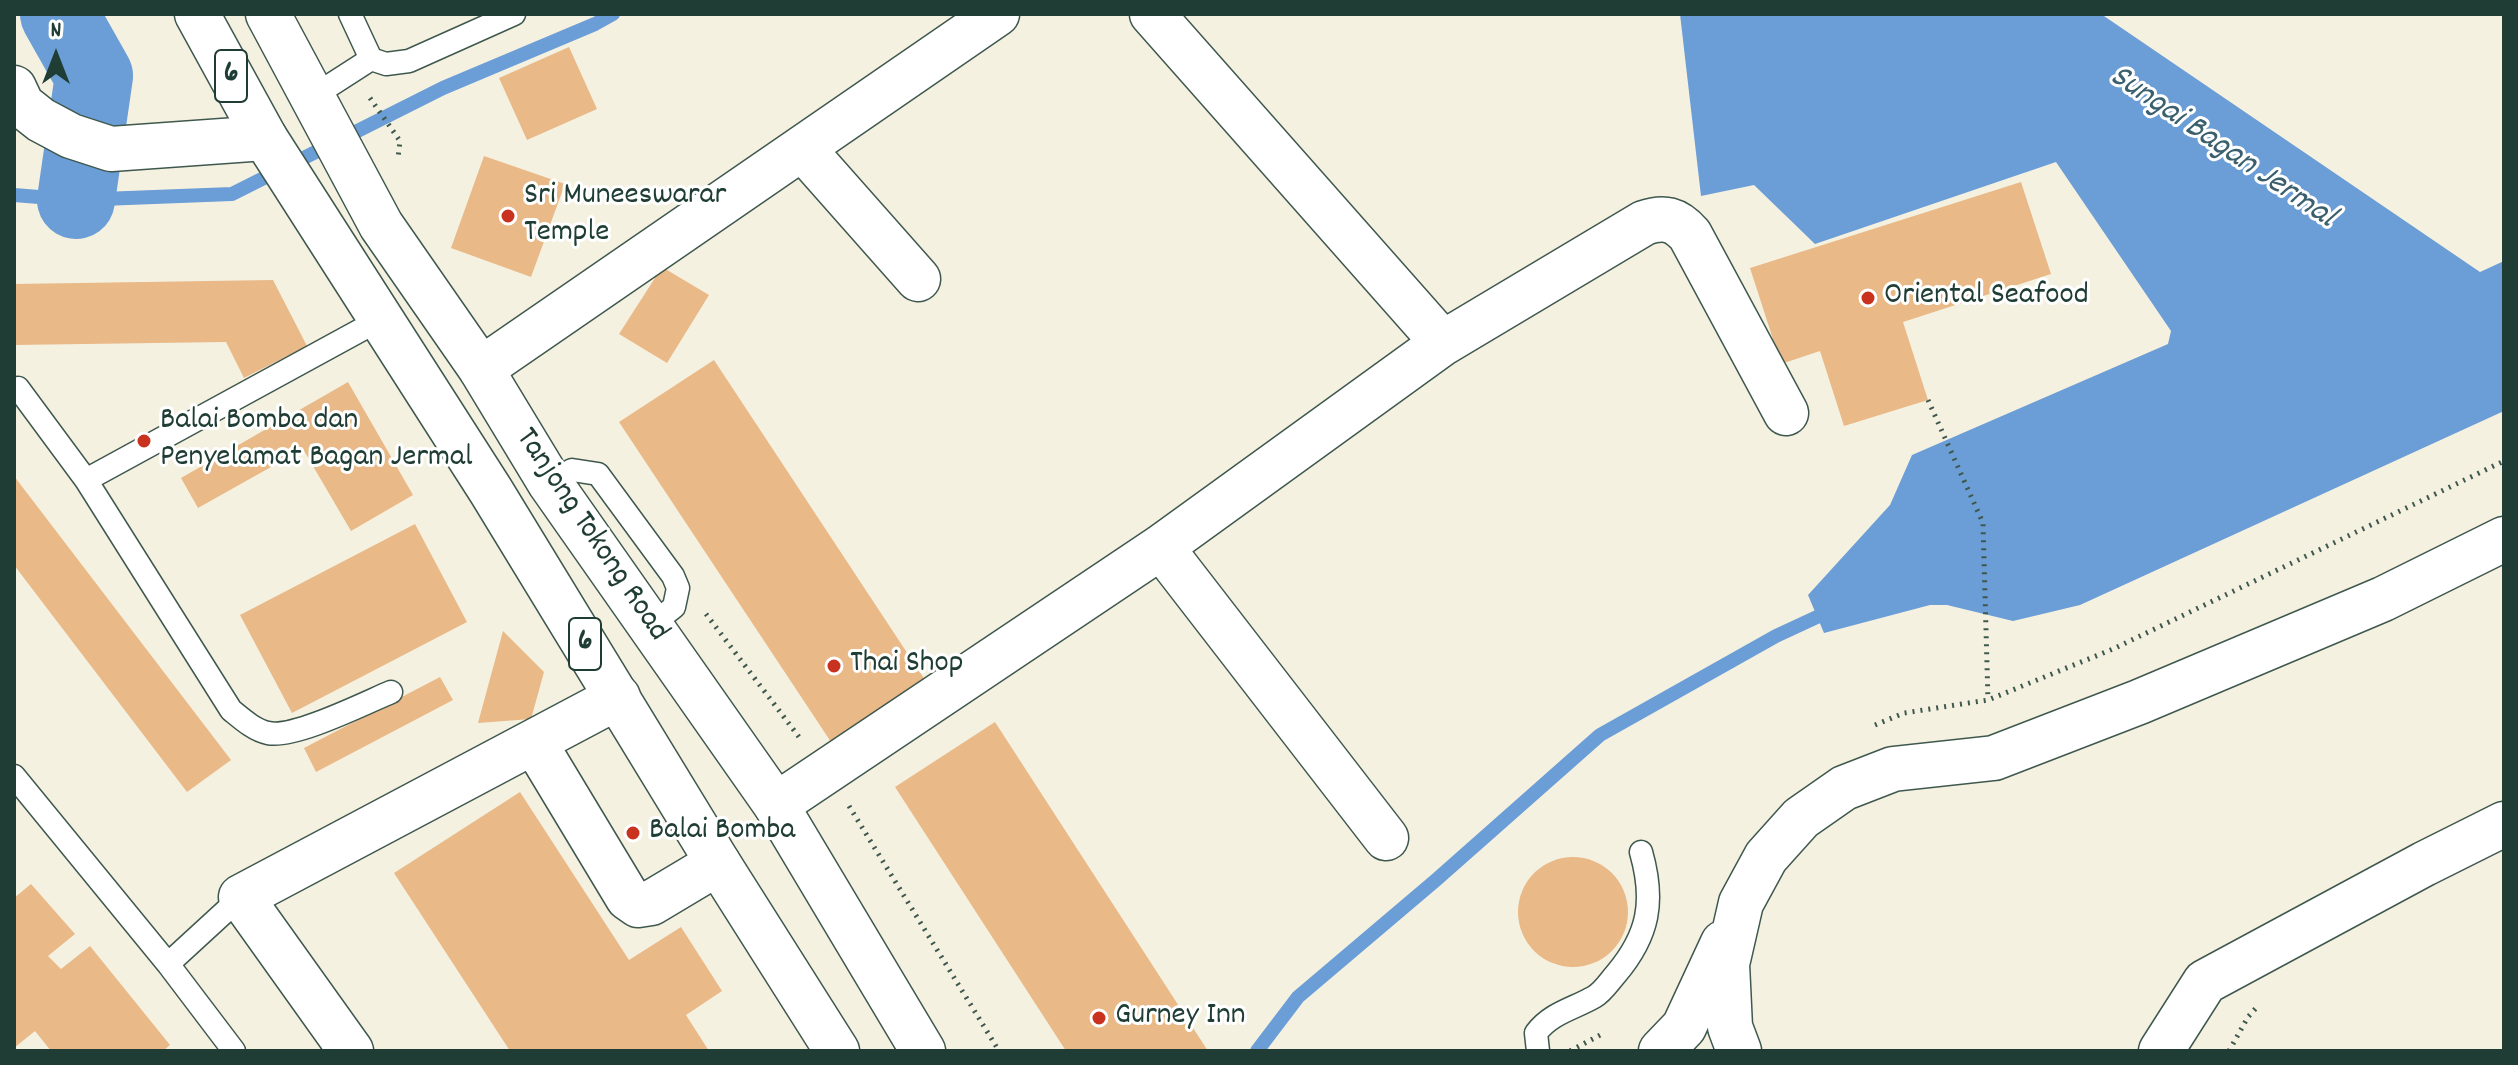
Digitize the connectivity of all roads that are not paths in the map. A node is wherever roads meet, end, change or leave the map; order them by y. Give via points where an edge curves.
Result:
1 (197, 14) edge
2 (268, 14) edge
3 (350, 14) edge
4 (514, 14) edge
5 (997, 14) edge
6 (1152, 14) edge
7 (371, 59) junction
8 (14, 88) edge
9 (317, 108) junction
10 (265, 138) junction
11 (803, 149) junction
12 (918, 279) dead end
13 (381, 319) junction
14 (1443, 343) junction
15 (481, 369) junction
16 (18, 388) dead end
17 (1786, 413) dead end
18 (86, 480) junction
19 (2504, 539) edge
20 (1161, 547) junction
21 (391, 692) dead end
22 (618, 697) junction
23 (534, 742) junction
24 (14, 776) edge
25 (776, 805) junction
26 (2504, 824) edge
27 (1386, 838) dead end
28 (1641, 852) dead end
29 (718, 863) junction
30 (241, 897) junction
31 (1741, 903) junction
32 (168, 964) junction
33 (234, 1051) edge
34 (351, 1051) edge
35 (837, 1051) edge
36 (923, 1051) edge
37 (1538, 1051) edge
38 (1661, 1051) edge
39 (1739, 1051) edge
40 (2161, 1051) edge

1 - 10 main road, Tanjong Tokong Road / 6
2 - 9 main road, Tanjong Tokong Road / 6
3 - 7 lane
4 - 7 lane via 409,61 386,64
5 - 11 main road
6 - 14 main road
7 - 9 lane
8 - 10 main road via 22,105 91,142
9 - 15 main road, Tanjong Tokong Road / 6 via 381,225
10 - 13 main road, Tanjong Tokong Road / 6
11 - 12 main road
11 - 15 main road
13 - 18 lane
13 - 22 main road, Tanjong Tokong Road / 6
14 - 17 main road via 1644,223 1670,219 1690,235
14 - 20 main road
15 - 25 main road, Tanjong Tokong Road / 6 via 550,483
16 - 18 lane
18 - 21 lane via 231,710 248,724 269,733 291,733
19 - 31 main road via 2368,605 1994,758 1893,769 1844,788 1792,827 1766,857
20 - 25 main road
20 - 27 main road
22 - 23 main road
22 - 29 main road, Tanjong Tokong Road / 6
23 - 29 main road via 628,898 638,905 651,903
23 - 30 main road
24 - 32 lane
25 - 36 main road, Tanjong Tokong Road / 6
26 - 40 main road via 2205,982
28 - 37 lane via 1649,902 1644,930 1629,959 1598,995 1546,1020 1536,1033
29 - 35 main road, Tanjong Tokong Road / 6
30 - 32 lane
30 - 34 main road
31 - 38 main road via 1684,1027
31 - 39 main road via 1727,964 1730,1027
32 - 33 lane

